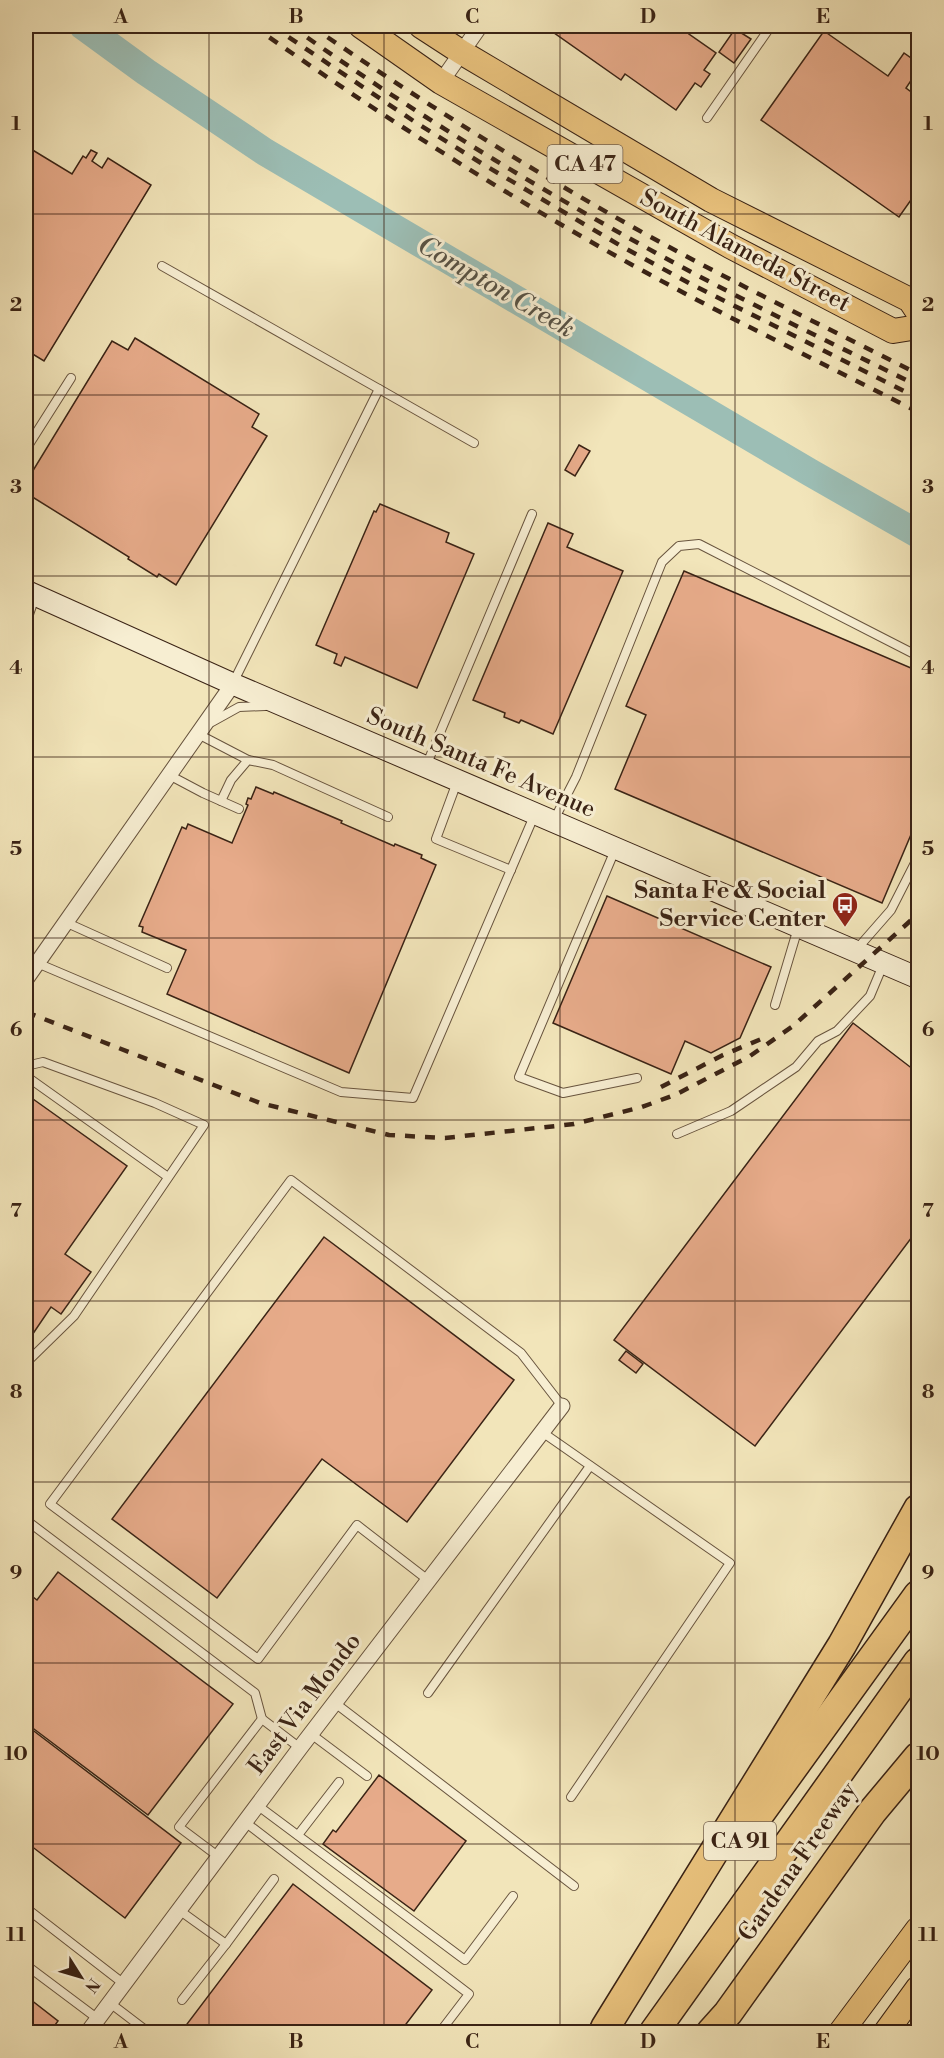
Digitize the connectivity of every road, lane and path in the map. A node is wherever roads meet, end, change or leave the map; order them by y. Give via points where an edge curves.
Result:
1 (361, 26) edge
2 (421, 26) edge
3 (480, 26) edge
4 (771, 26) edge
5 (461, 52) junction
6 (441, 82) junction
7 (707, 118) dead end
8 (162, 266) dead end
9 (918, 312) edge
10 (918, 327) edge
11 (71, 378) dead end
12 (379, 389) junction
13 (474, 443) dead end
14 (26, 449) edge
15 (532, 514) dead end
16 (31, 593) edge
17 (26, 623) edge
18 (918, 656) edge
19 (233, 684) junction
20 (287, 707) junction
21 (199, 731) junction
22 (248, 760) junction
23 (426, 767) junction
24 (169, 775) junction
25 (458, 781) junction
26 (221, 801) junction
27 (238, 809) dead end
28 (388, 817) dead end
29 (544, 818) junction
30 (616, 849) junction
31 (918, 857) edge
32 (511, 870) junction
33 (65, 922) junction
34 (798, 927) junction
35 (855, 951) junction
36 (37, 963) junction
37 (884, 963) junction
38 (167, 968) dead end
39 (918, 978) edge
40 (26, 979) edge
41 (775, 1005) dead end
42 (26, 1066) edge
43 (26, 1076) edge
44 (638, 1078) dead end
45 (677, 1134) dead end
46 (168, 1177) junction
47 (26, 1363) edge
48 (562, 1406) joint
49 (542, 1432) junction
50 (590, 1466) junction
51 (918, 1509) edge
52 (26, 1521) edge
53 (428, 1580) junction
54 (918, 1587) edge
55 (918, 1595) edge
56 (875, 1654) junction
57 (918, 1662) edge
58 (918, 1691) edge
59 (428, 1693) dead end
60 (335, 1703) junction
61 (262, 1719) junction
62 (311, 1734) junction
63 (300, 1748) junction
64 (918, 1757) edge
65 (367, 1776) dead end
66 (339, 1782) dead end
67 (571, 1797) dead end
68 (258, 1805) junction
69 (245, 1822) junction
70 (298, 1835) junction
71 (219, 1857) junction
72 (274, 1879) dead end
73 (574, 1886) dead end
74 (513, 1896) dead end
75 (26, 1908) edge
76 (179, 1910) junction
77 (918, 1929) edge
78 (226, 1944) junction
79 (26, 1965) edge
80 (124, 1984) junction
81 (918, 1988) edge
82 (182, 2000) dead end
83 (110, 2003) junction
84 (98, 2019) junction
85 (603, 2030) edge
86 (88, 2032) edge
87 (148, 2032) edge
88 (440, 2032) edge
89 (654, 2032) edge
90 (679, 2032) edge
91 (711, 2032) edge
92 (841, 2032) edge
93 (886, 2032) edge

1 - 6 main road, South Alameda Street / CA 47
2 - 5 main road, South Alameda Street / CA 47
3 - 5 street
4 - 7 lane
5 - 6 street
5 - 9 main road, South Alameda Street / CA 47 via 711,200 910,300
6 - 10 main road, South Alameda Street / CA 47 via 730,246 893,331
8 - 12 lane
11 - 14 lane
12 - 13 lane
12 - 19 lane
15 - 23 lane
16 - 17 lane
16 - 19 main road, South Santa Fe Avenue
18 - 29 lane via 699,544 679,546 662,562 576,777
19 - 20 main road, South Santa Fe Avenue
19 - 21 street
20 - 21 lane via 238,707
20 - 23 main road, South Santa Fe Avenue
21 - 22 lane
21 - 24 street
22 - 26 lane via 231,780
22 - 28 lane via 273,765
23 - 25 main road, South Santa Fe Avenue
24 - 26 lane
24 - 33 street
25 - 29 main road, South Santa Fe Avenue
25 - 32 lane via 436,839
26 - 27 lane
29 - 30 main road, South Santa Fe Avenue
29 - 32 lane
30 - 34 main road, South Santa Fe Avenue
30 - 44 lane via 519,1077 563,1093
31 - 35 lane via 891,910
32 - 36 lane via 413,1098 341,1092
33 - 36 street
33 - 38 lane
34 - 35 main road, South Santa Fe Avenue
34 - 41 lane
35 - 37 main road, South Santa Fe Avenue
36 - 40 street
37 - 39 main road, South Santa Fe Avenue
37 - 45 lane via 870,996 796,1067 731,1111
42 - 46 lane via 43,1062 204,1125
43 - 46 lane
46 - 47 lane via 74,1316
48 - 49 street, East Via Mondo
48 - 53 lane via 520,1353 291,1180 50,1504 258,1659 357,1526
49 - 50 lane
49 - 53 street, East Via Mondo
50 - 59 lane
50 - 67 lane via 730,1563
51 - 85 highway via 842,1645
52 - 61 lane via 255,1693
53 - 60 street, East Via Mondo
54 - 56 highway
55 - 56 highway, CA 91
56 - 85 highway, CA 91
57 - 89 highway
58 - 90 highway, Gardena Freeway / CA 91
60 - 62 street, East Via Mondo
60 - 73 lane
61 - 63 lane
61 - 71 lane via 179,1827
62 - 63 street, East Via Mondo
62 - 65 lane
63 - 68 street, East Via Mondo
64 - 91 highway via 872,1812
66 - 70 lane
68 - 69 street, East Via Mondo
68 - 70 lane
69 - 71 street, East Via Mondo
69 - 88 lane via 469,1994
70 - 74 lane via 465,1960
71 - 76 street, East Via Mondo
72 - 78 lane
75 - 80 lane
76 - 78 lane
76 - 80 street, East Via Mondo
77 - 92 main road
78 - 82 lane
79 - 84 lane
80 - 83 street, East Via Mondo
81 - 93 main road
83 - 84 street, East Via Mondo
83 - 87 lane
84 - 86 street, East Via Mondo

